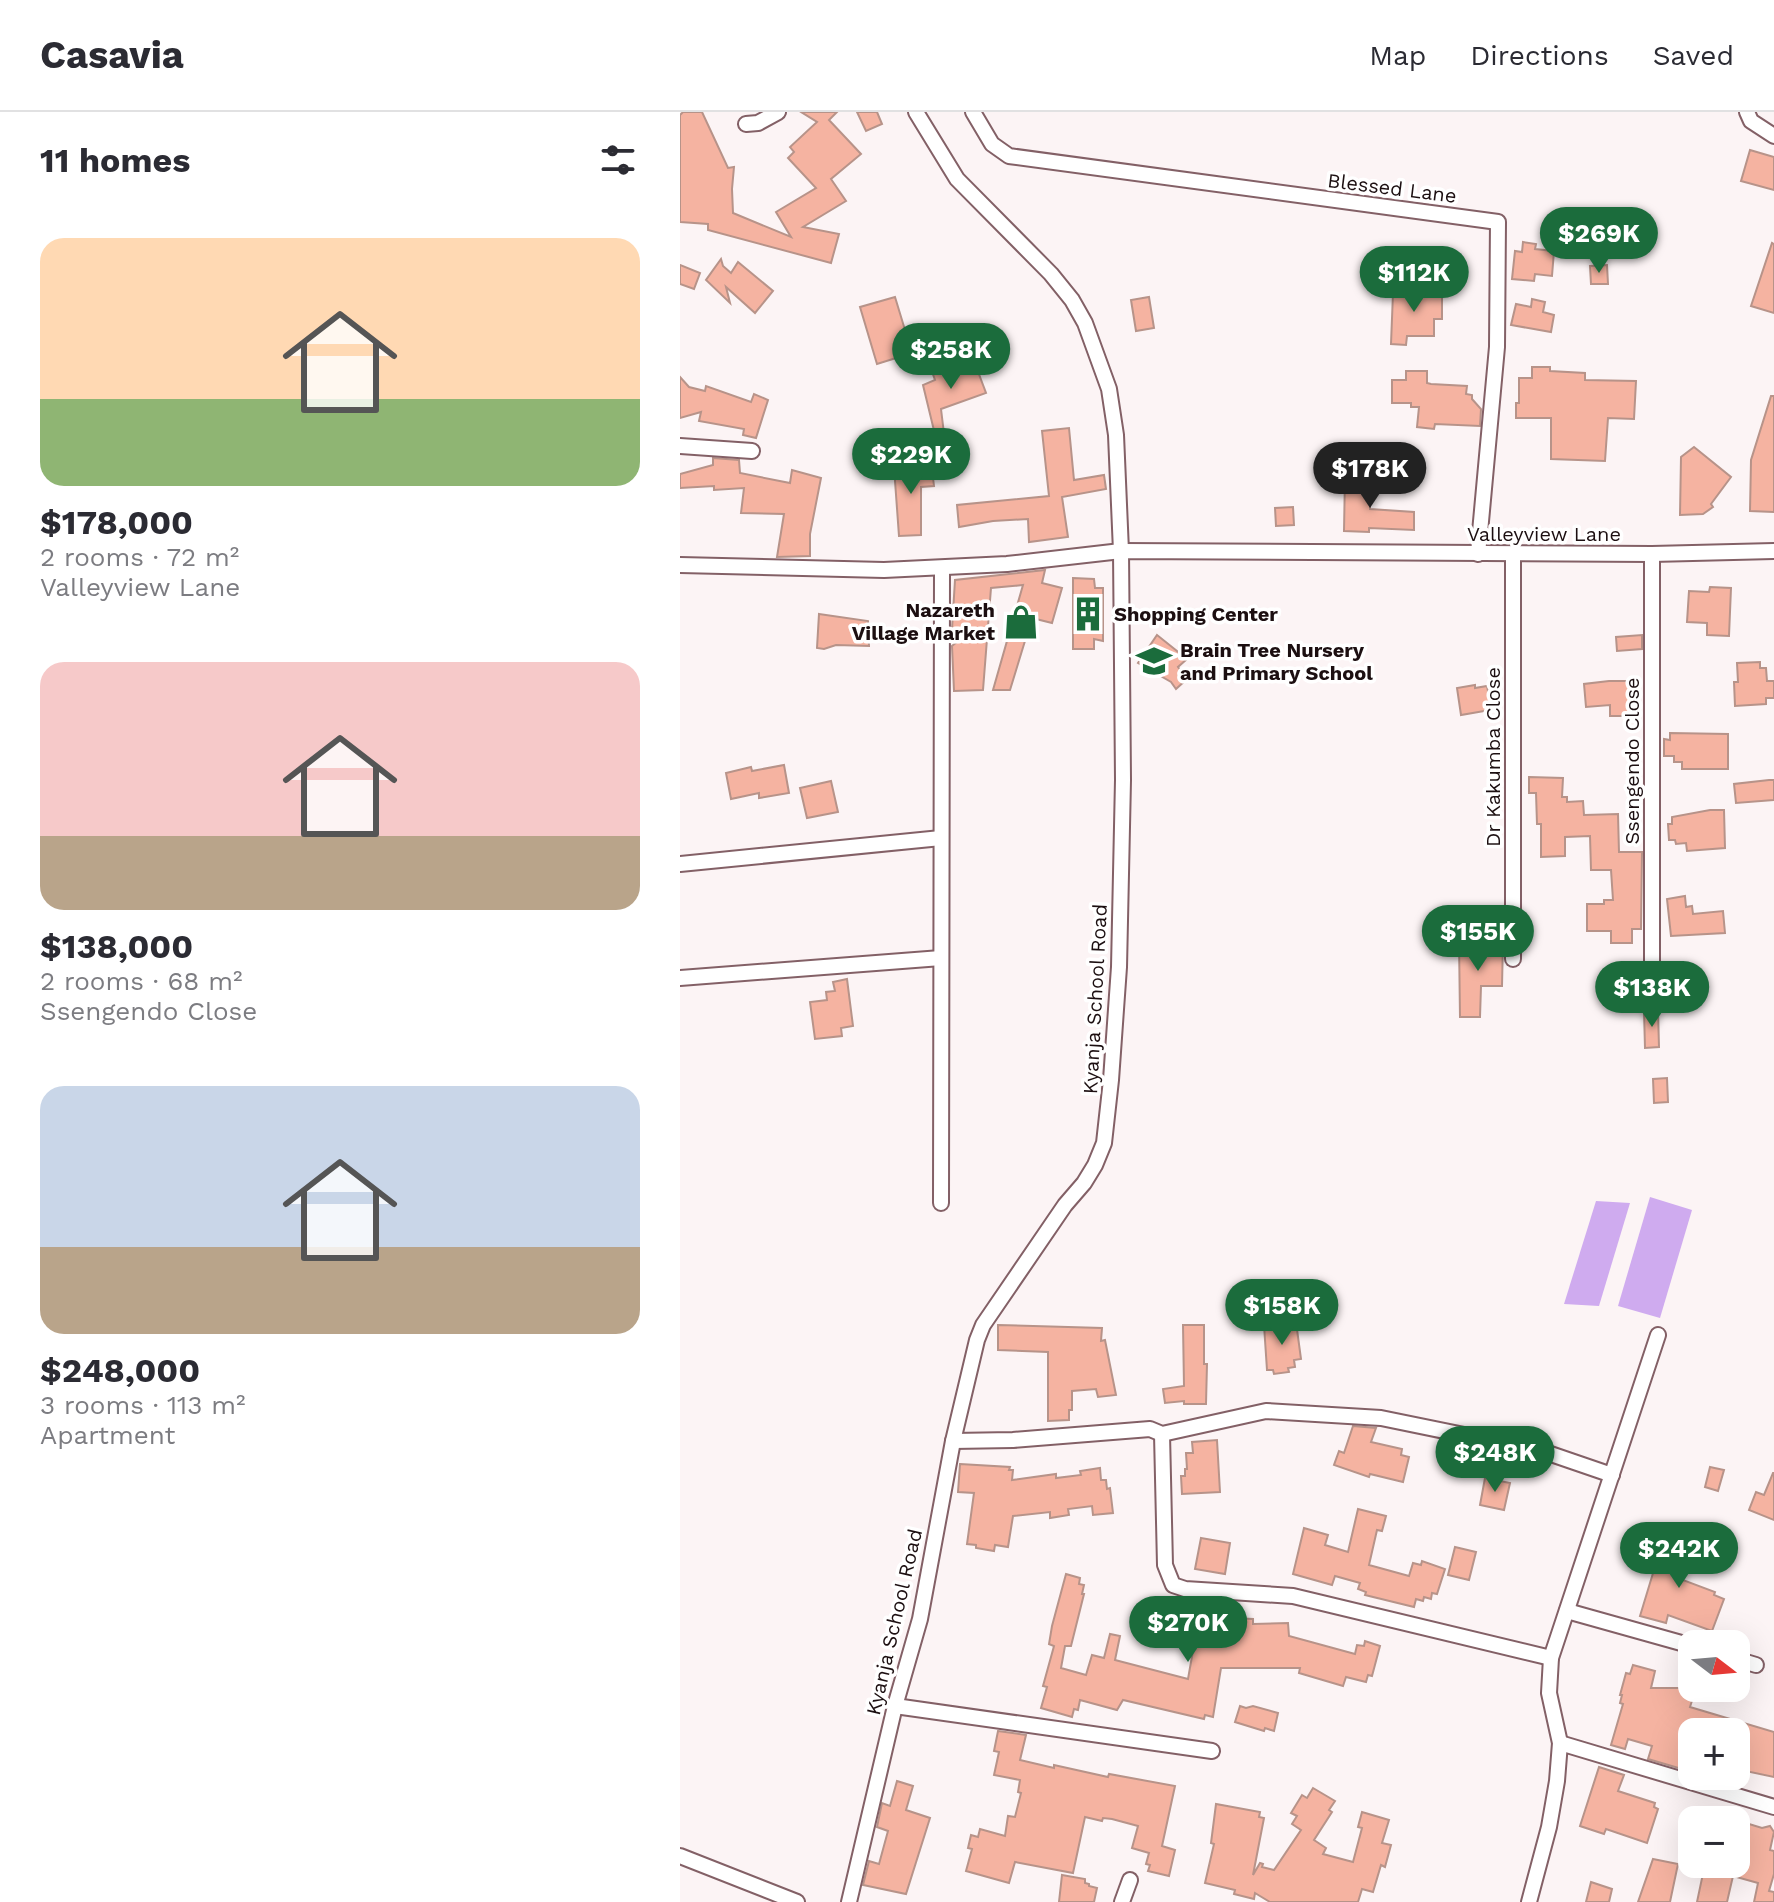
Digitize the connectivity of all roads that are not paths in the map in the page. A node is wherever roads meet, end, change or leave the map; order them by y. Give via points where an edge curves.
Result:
1 (778, 112) edge
2 (916, 112) edge
3 (973, 112) edge
4 (1747, 112) edge
5 (746, 124) dead end
6 (1774, 136) edge
7 (680, 446) edge
8 (752, 451) dead end
9 (1121, 551) junction
10 (1774, 551) edge
11 (1478, 554) junction
12 (1513, 554) junction
13 (1652, 554) junction
14 (680, 565) edge
15 (942, 569) junction
16 (941, 838) junction
17 (680, 864) edge
18 (941, 958) junction
19 (1513, 959) dead end
20 (1652, 969) dead end
21 (680, 978) edge
22 (941, 1203) dead end
23 (1658, 1335) dead end
24 (1162, 1434) junction
25 (953, 1441) junction
26 (1612, 1475) junction
27 (1567, 1611) junction
28 (1678, 1642) edge
29 (1551, 1658) junction
30 (1750, 1663) edge
31 (1756, 1665) dead end
32 (895, 1706) junction
33 (1560, 1743) junction
34 (1212, 1751) dead end
35 (1774, 1807) edge
36 (680, 1856) edge
37 (1130, 1880) dead end
38 (797, 1902) edge
39 (849, 1902) edge
40 (1122, 1902) edge
41 (1529, 1902) edge

1 - 5 street
2 - 9 street, Kyanja School Road via 957,179 1051,274 1085,323 1109,389
3 - 11 street, Blessed Lane via 992,144 1009,156 1498,222 1497,347
4 - 6 street via 1751,121
7 - 8 street
9 - 11 street, Valleyview Lane
9 - 15 street, Valleyview Lane
9 - 25 street, Kyanja School Road via 1119,967 1104,1143 1084,1183 983,1325
10 - 13 street, Valleyview Lane
11 - 12 street, Valleyview Lane
12 - 13 street, Valleyview Lane
12 - 19 street, Dr Kakumba Close
13 - 20 street, Ssengendo Close
14 - 15 street, Valleyview Lane
15 - 16 street
16 - 17 street
16 - 18 street
18 - 21 street
18 - 22 street
23 - 26 street
24 - 25 street via 1150,1429
24 - 26 street via 1266,1411 1381,1418 1542,1451
24 - 29 street via 1165,1565 1173,1585 1293,1596
25 - 32 street, Kyanja School Road via 925,1597
26 - 27 street
27 - 28 street
27 - 29 street
29 - 33 street via 1549,1693
30 - 31 street
32 - 34 street
32 - 39 street, Kyanja School Road
33 - 35 street
33 - 41 street via 1554,1805
36 - 38 street
37 - 40 street

